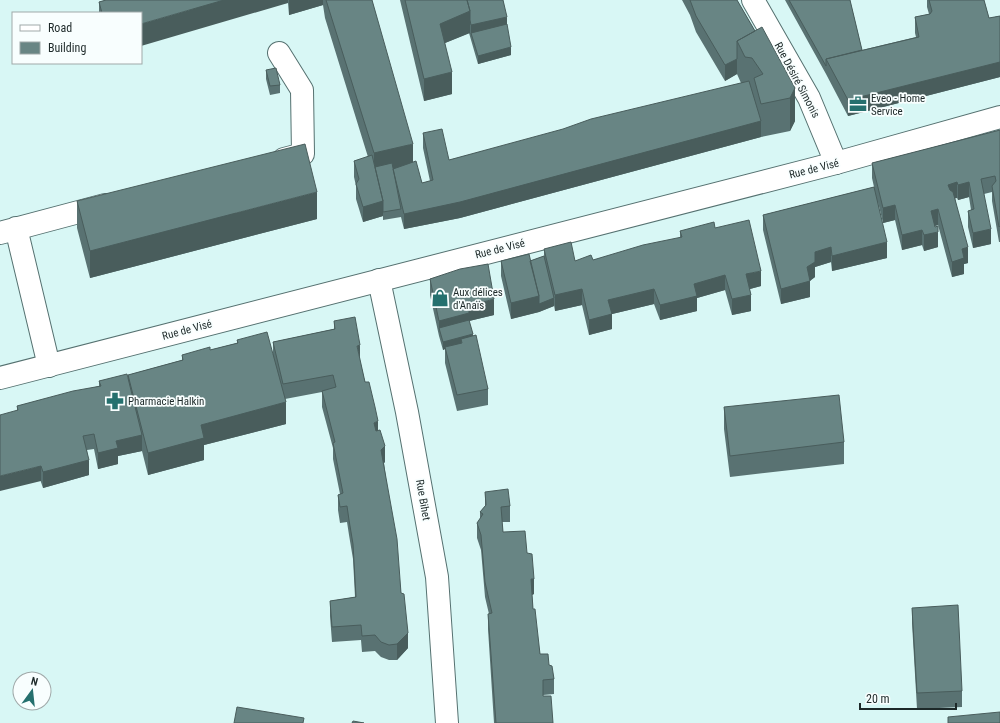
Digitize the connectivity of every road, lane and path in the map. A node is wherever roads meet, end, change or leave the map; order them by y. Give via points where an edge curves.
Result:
1 (753, 0) edge
2 (279, 53) dead end
3 (1000, 117) edge
4 (836, 163) junction
5 (266, 164) edge
6 (122, 201) edge
7 (8, 231) edge
8 (379, 280) junction
9 (49, 366) junction
10 (0, 378) edge
11 (447, 723) edge

1 - 4 main road, Rue Désiré Simonis via 809,98
2 - 5 main road via 302,90 303,154
3 - 4 main road, Rue de Visé
4 - 8 main road, Rue de Visé
6 - 7 main road
7 - 9 main road
8 - 9 main road, Rue de Visé
8 - 11 main road, Rue Bihet via 407,412 437,577
9 - 10 main road, Rue de Visé

